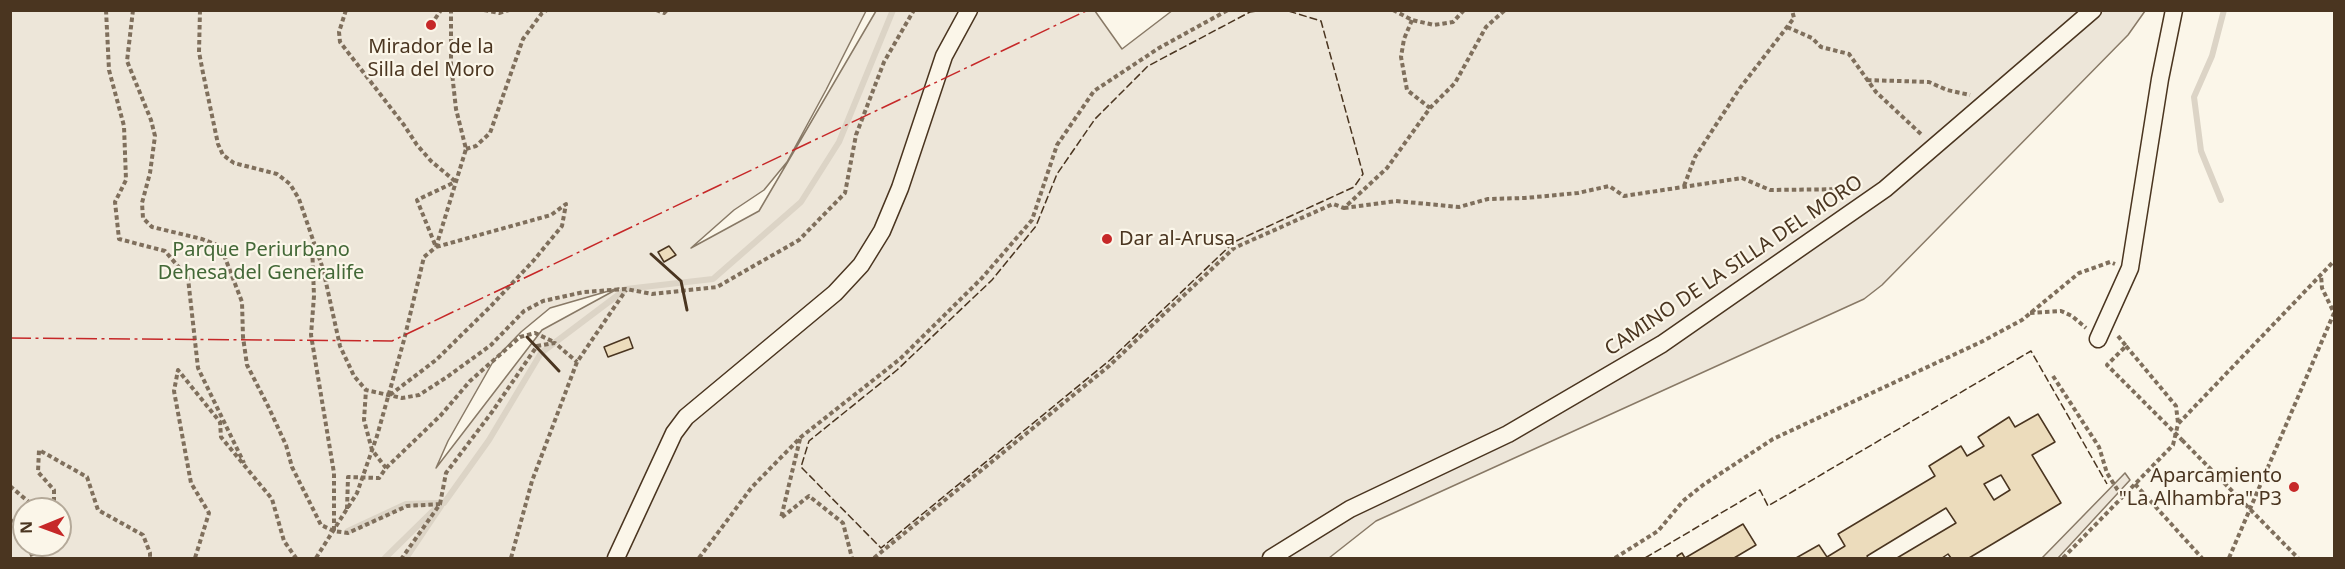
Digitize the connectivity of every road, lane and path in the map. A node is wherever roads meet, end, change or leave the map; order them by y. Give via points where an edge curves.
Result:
1 (106, 10) edge
2 (132, 10) edge
3 (200, 10) edge
4 (346, 10) edge
5 (441, 10) edge
6 (451, 10) edge
7 (484, 10) edge
8 (510, 10) edge
9 (547, 10) edge
10 (656, 10) edge
11 (667, 10) edge
12 (914, 10) edge
13 (969, 10) edge
14 (1228, 10) edge
15 (1393, 10) edge
16 (1464, 10) edge
17 (1505, 10) edge
18 (1792, 10) edge
19 (2093, 10) edge
20 (2174, 10) edge
21 (1412, 20) junction
22 (431, 25) dead end
23 (1787, 27) junction
24 (1867, 80) junction
25 (1992, 99) junction
26 (1430, 108) junction
27 (1935, 147) junction
28 (466, 149) junction
29 (456, 182) junction
30 (1683, 187) junction
31 (1885, 189) junction
32 (1344, 208) junction
33 (312, 236) junction
34 (436, 246) junction
35 (2334, 261) edge
36 (2130, 267) junction
37 (2321, 275) junction
38 (626, 289) junction
39 (2030, 314) junction
40 (2099, 337) joint
41 (555, 343) junction
42 (2126, 346) dead end
43 (2117, 355) dead end
44 (577, 362) junction
45 (2053, 376) dead end
46 (366, 390) junction
47 (388, 396) junction
48 (2178, 424) junction
49 (801, 436) junction
50 (372, 450) junction
51 (244, 462) junction
52 (386, 468) junction
53 (362, 477) junction
54 (2135, 484) junction
55 (10, 486) edge
56 (23, 497) edge
57 (54, 497) edge
58 (2122, 497) junction
59 (440, 504) junction
60 (2249, 508) junction
61 (346, 510) junction
62 (334, 531) junction
63 (150, 558) edge
64 (195, 558) edge
65 (296, 558) edge
66 (316, 558) edge
67 (402, 558) edge
68 (511, 558) edge
69 (616, 558) edge
70 (699, 558) edge
71 (852, 558) edge
72 (874, 558) edge
73 (1271, 558) edge
74 (1615, 558) edge
75 (2063, 558) edge
76 (2202, 558) edge
77 (2229, 558) edge
78 (2298, 558) edge

1 - 51 path via 109,70 124,126 126,180 115,202 119,239 165,251 188,278 198,368
2 - 62 path via 127,61 155,136 142,203 143,218 152,227 217,245 224,255 242,303 247,365 313,510 321,525
3 - 33 path via 201,63 221,149 234,163 278,174 290,183
4 - 29 path via 340,42 417,145
5 - 22 path
6 - 28 path via 452,75
7 - 8 path
9 - 28 path via 523,39 490,132 476,146
10 - 11 path
12 - 38 path via 884,62 860,125 844,193 799,240 717,287 652,294
13 - 69 street via 944,56 896,199 861,265 836,293 686,417 674,434
14 - 49 path via 1159,48 1094,91 1057,146 1032,220 982,278 900,359
15 - 21 path
16 - 21 path via 1453,22 1434,25
17 - 26 path via 1486,27 1455,83
18 - 23 path via 1794,18
19 - 25 street, CAMINO DE LA SILLA DEL MORO
20 - 36 street
21 - 26 path via 1401,57 1407,90
23 - 24 path via 1821,46 1849,54
23 - 30 path via 1740,88 1695,157
24 - 25 path via 1929,82 1947,90
24 - 27 path
25 - 27 street, CAMINO DE LA SILLA DEL MORO
26 - 32 path via 1387,168
27 - 31 street, CAMINO DE LA SILLA DEL MORO
28 - 29 path
29 - 34 path
29 - 34 path via 417,200
30 - 31 path via 1742,178 1770,190
30 - 32 path via 1624,196 1609,186 1578,193 1488,199 1460,207 1396,201
31 - 73 street, CAMINO DE LA SILLA DEL MORO via 1662,344 1508,434 1350,509
32 - 72 path via 1333,204 1234,248 1110,366
33 - 46 path via 340,346 354,376
33 - 62 path via 311,335 334,473
34 - 47 path via 424,257
34 - 47 path via 551,215 566,204 562,226 519,276 436,360
35 - 37 path
36 - 39 path via 2110,262 2079,273
36 - 40 street
37 - 48 path
37 - 60 path via 2322,288 2334,313
38 - 44 path
38 - 47 path via 584,292 543,301 524,311 491,345 419,395
39 - 40 path via 2061,311
39 - 74 path via 1981,342 1773,439 1703,485 1683,501 1659,531
41 - 44 path
41 - 52 path via 535,333 520,337 470,381
41 - 59 path via 537,346 447,473
42 - 48 path via 2176,406
43 - 60 path, bridge via 2107,365
44 - 68 path via 532,481
45 - 58 path via 2099,447 2107,473
46 - 47 path
46 - 50 path via 364,420
47 - 50 path
48 - 54 path via 2173,445
49 - 70 path via 752,487
49 - 71 path via 781,518 809,496 843,523
50 - 52 path
50 - 53 path
51 - 64 path via 221,436 220,422 178,370 174,391 191,483 209,513
51 - 65 path via 272,499 284,541
52 - 53 path via 379,478
53 - 61 path
53 - 61 path via 348,477
54 - 58 path
54 - 76 path
55 - 56 path
57 - 63 path via 54,490 38,472 39,450 87,477 98,510 143,535
58 - 75 path
59 - 62 path via 407,506 348,533
59 - 67 path
60 - 77 path
60 - 78 path
61 - 62 path
62 - 66 path

